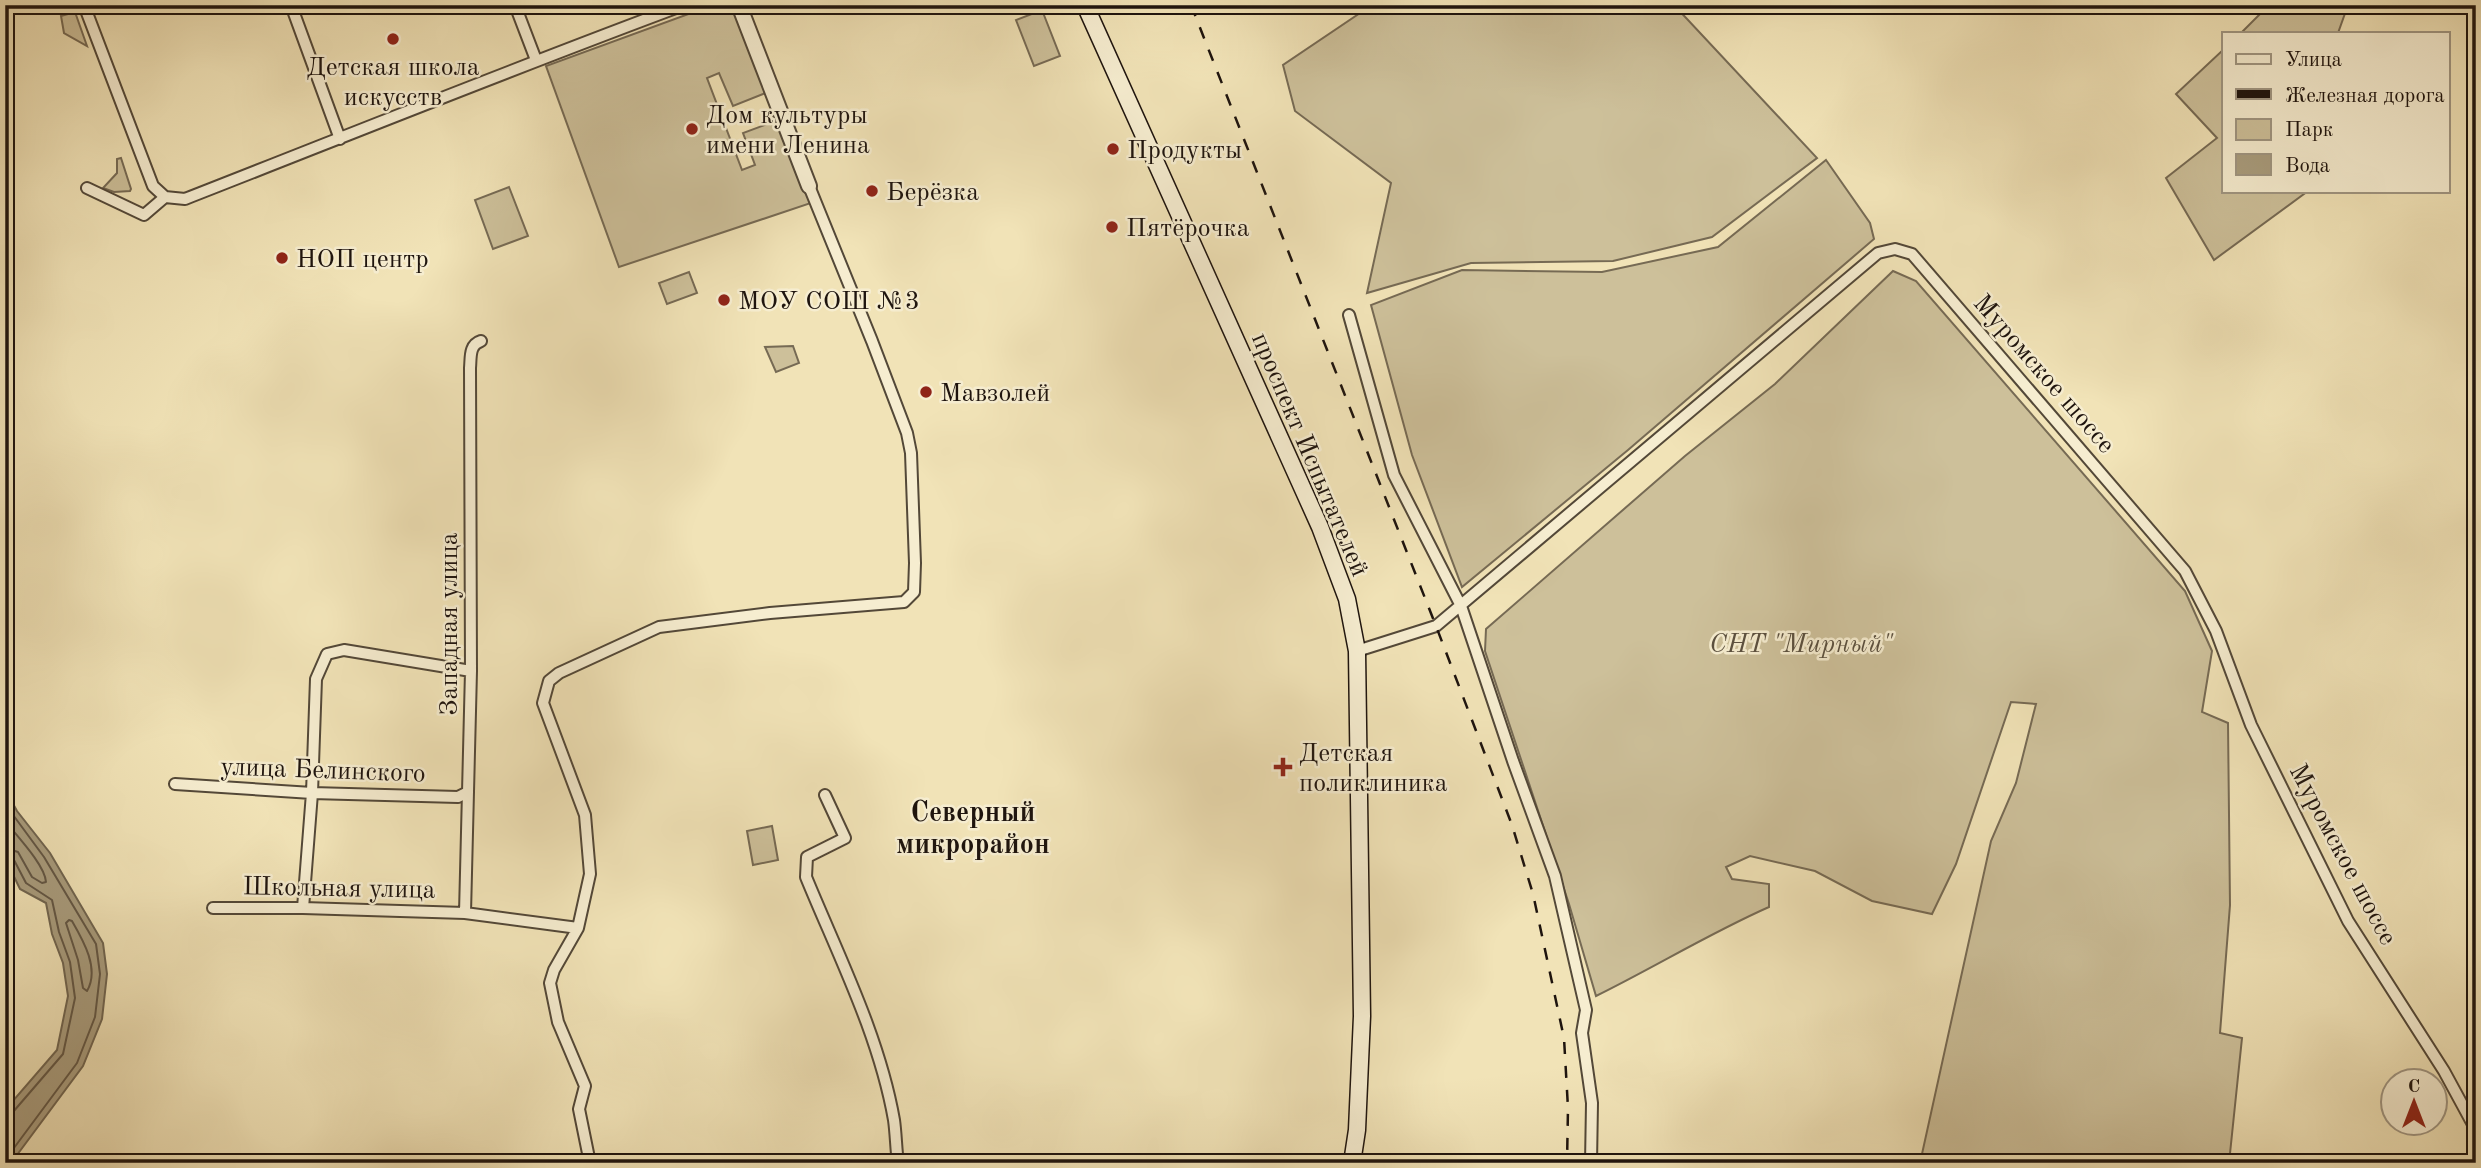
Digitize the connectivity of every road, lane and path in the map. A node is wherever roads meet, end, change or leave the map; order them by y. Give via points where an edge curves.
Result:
1 (84, 5) edge
2 (291, 5) edge
3 (515, 5) edge
4 (684, 5) edge
5 (739, 5) edge
6 (1085, 5) edge
7 (536, 60) junction
8 (340, 139) junction
9 (808, 186) joint
10 (87, 188) dead end
11 (165, 197) junction
12 (1349, 315) dead end
13 (481, 341) dead end
14 (1461, 606) junction
15 (1357, 651) junction
16 (471, 671) junction
17 (175, 784) dead end
18 (468, 792) junction
19 (312, 793) junction
20 (825, 795) dead end
21 (213, 908) dead end
22 (303, 908) junction
23 (465, 913) junction
24 (578, 928) junction
25 (2476, 1130) edge
26 (590, 1163) edge
27 (898, 1163) edge
28 (1352, 1163) edge
29 (1591, 1163) edge

1 - 11 street via 153,186
2 - 8 street
3 - 7 street
4 - 7 street
5 - 9 street
6 - 15 main road, проспект Испытателей via 1320,527 1347,599
7 - 8 street
8 - 11 street via 185,199
9 - 24 street via 907,433 914,592 904,602 659,628 549,681 543,703 585,815 590,874
10 - 11 street via 145,215
12 - 14 street via 1395,475
13 - 16 street, Западная улица via 472,348 470,368
14 - 15 street, Муромское шоссе via 1436,626
14 - 25 street, Муромское шоссе via 1878,253 1895,249 1912,254 2185,571 2216,631 2251,725 2348,921 2444,1071
14 - 29 street via 1559,889 1586,1010 1582,1032 1592,1103
15 - 28 main road, проспект Испытателей via 1362,1016
16 - 18 street, Западная улица
16 - 19 street via 344,650 327,654 316,679
17 - 19 street, улица Белинского
18 - 19 street, улица Белинского via 458,797
18 - 23 street, Западная улица
19 - 22 street
20 - 27 street via 845,838 807,857 806,877 878,1061 894,1119
21 - 22 street, Школьная улица
22 - 23 street, Школьная улица
23 - 24 street, Школьная улица
24 - 26 street via 550,983 558,1023 585,1086 579,1109

